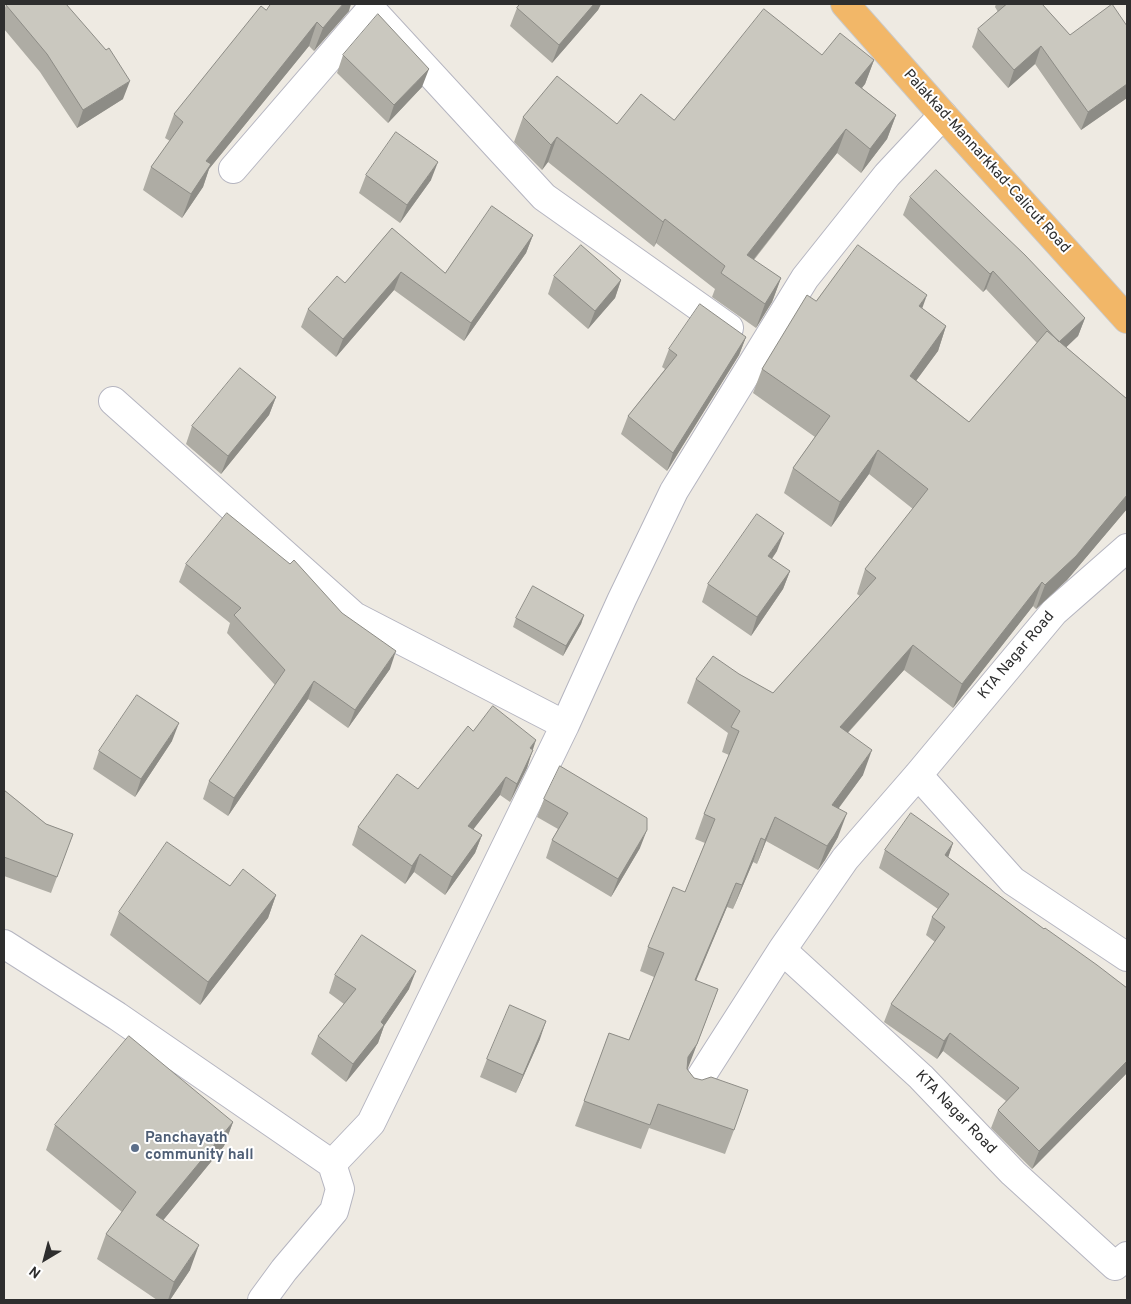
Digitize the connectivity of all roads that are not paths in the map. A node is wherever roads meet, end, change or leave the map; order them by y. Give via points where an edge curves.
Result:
1 (845, 4) edge
2 (943, 115) junction
3 (233, 169) dead end
4 (1127, 318) edge
5 (761, 351) junction
6 (113, 401) dead end
7 (1127, 548) edge
8 (565, 725) junction
9 (918, 775) junction
10 (4, 944) edge
11 (782, 950) junction
12 (1127, 957) edge
13 (693, 1089) edge
14 (332, 1164) junction
15 (1127, 1256) edge
16 (262, 1300) edge

1 - 2 highway, Palakkad-Mannarkkad-Calicut Road
2 - 4 highway, Palakkad-Mannarkkad-Calicut Road
2 - 5 street via 887,175 805,278
3 - 5 street via 371,9 544,197
5 - 8 street via 674,491
6 - 8 street via 354,616
7 - 9 street, KTA Nagar Road via 1054,612
8 - 14 street via 372,1123
9 - 11 street, KTA Nagar Road via 845,859
9 - 12 street via 1013,881
10 - 14 street via 117,1016
11 - 13 street, KTA Nagar Road
11 - 15 street, KTA Nagar Road via 921,1077 1013,1173 1115,1266
14 - 16 street via 340,1189 334,1211

